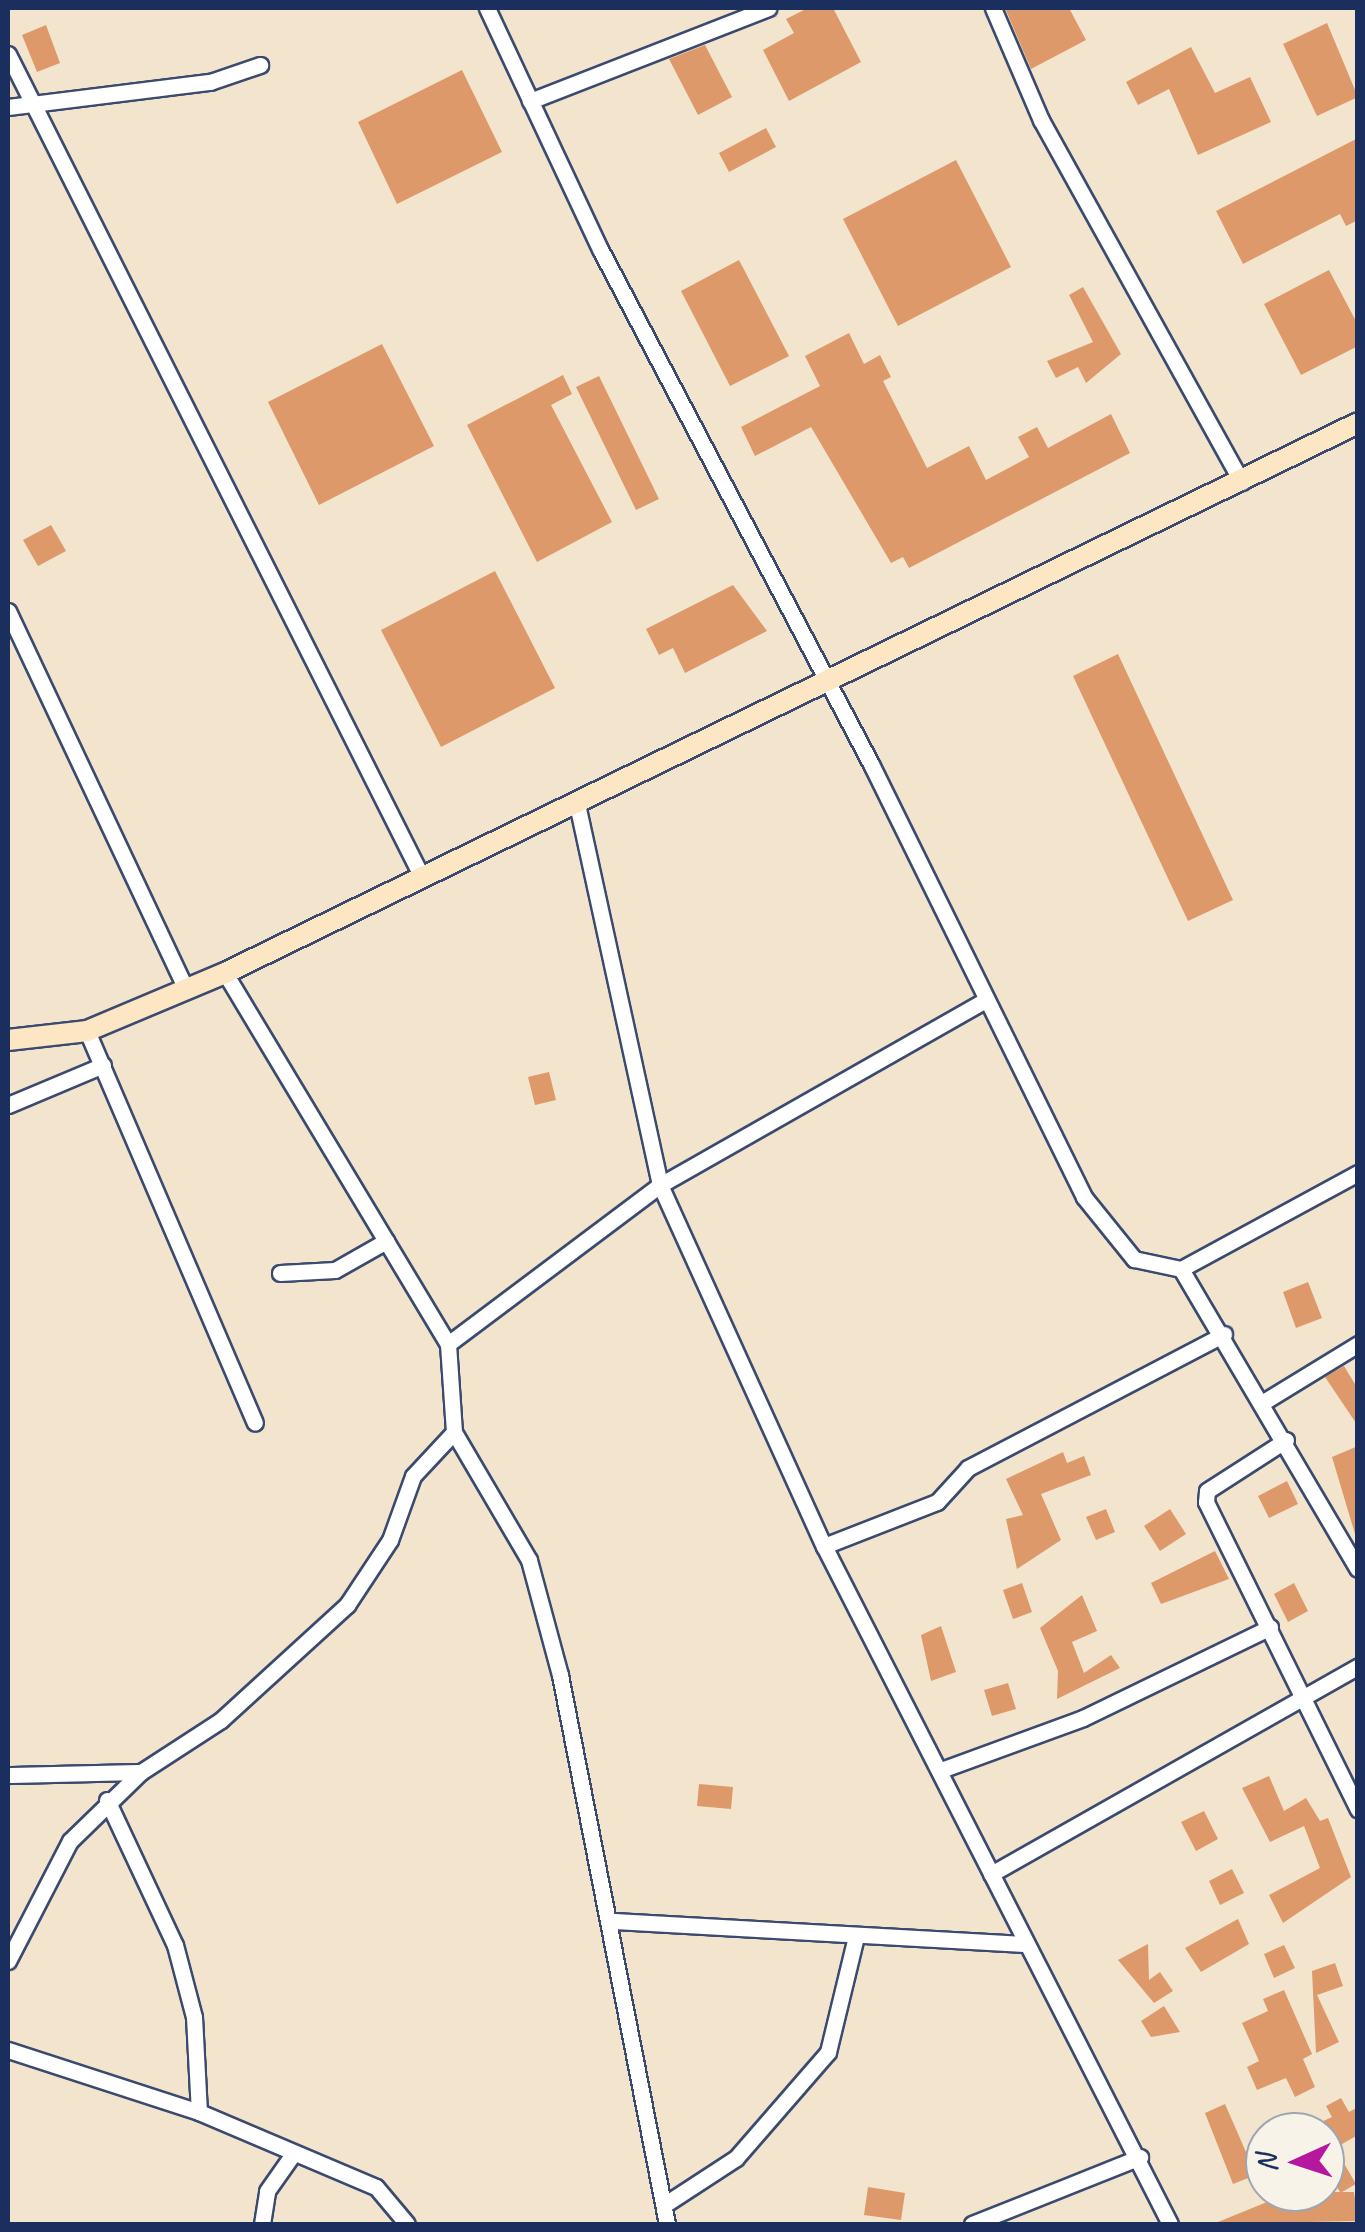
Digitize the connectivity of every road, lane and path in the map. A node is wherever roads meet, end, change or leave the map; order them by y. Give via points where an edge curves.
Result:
1 (487, 8) edge
2 (768, 8) edge
3 (993, 8) edge
4 (8, 54) edge
5 (260, 66) dead end
6 (530, 101) junction
7 (8, 107) edge
8 (35, 108) junction
9 (1358, 423) edge
10 (1242, 482) junction
11 (8, 611) edge
12 (827, 684) junction
13 (577, 804) junction
14 (423, 879) junction
15 (225, 974) junction
16 (186, 990) junction
17 (986, 1000) junction
18 (87, 1032) junction
19 (8, 1040) edge
20 (103, 1065) junction
21 (8, 1105) edge
22 (1358, 1173) edge
23 (660, 1185) junction
24 (386, 1241) junction
25 (1181, 1269) junction
26 (280, 1273) dead end
27 (1224, 1334) junction
28 (448, 1344) junction
29 (1358, 1344) edge
30 (1265, 1402) junction
31 (255, 1423) dead end
32 (454, 1432) junction
33 (1286, 1440) junction
34 (824, 1546) junction
35 (1358, 1569) edge
36 (1270, 1627) junction
37 (1358, 1666) edge
38 (1304, 1694) junction
39 (941, 1770) junction
40 (141, 1772) junction
41 (8, 1775) edge
42 (107, 1800) junction
43 (1358, 1809) edge
44 (991, 1874) junction
45 (614, 1920) junction
46 (855, 1940) junction
47 (1024, 1944) junction
48 (8, 1960) edge
49 (8, 2050) edge
50 (199, 2112) junction
51 (290, 2157) junction
52 (1140, 2157) junction
53 (667, 2202) junction
54 (262, 2224) edge
55 (407, 2224) edge
56 (668, 2224) edge
57 (972, 2224) edge
58 (1170, 2224) edge

1 - 6 street
2 - 6 street
3 - 10 street via 1041,120
4 - 8 street
5 - 8 street
6 - 12 street
7 - 8 street
8 - 14 street
9 - 10 street
10 - 12 street
11 - 16 street
12 - 13 street
12 - 17 street
13 - 14 street
13 - 23 street
14 - 15 street
15 - 16 street
15 - 24 street
16 - 18 street
17 - 23 street
17 - 25 street via 1112,1242 1134,1259
18 - 19 street
18 - 20 street
20 - 21 street
20 - 31 street
22 - 25 street
23 - 28 street
23 - 34 street
24 - 26 street via 335,1270
24 - 28 street
25 - 27 street
27 - 30 street
27 - 34 street via 968,1468 936,1502
28 - 32 street
29 - 30 street
30 - 33 street
32 - 40 street via 413,1476 390,1540 346,1604 193,1744
32 - 45 street via 529,1560
33 - 35 street
33 - 36 street via 1207,1491 1206,1502
34 - 39 street
36 - 38 street
36 - 39 street via 1082,1718
37 - 38 street
38 - 43 street
38 - 44 street
39 - 44 street
40 - 41 street
40 - 42 street
42 - 48 street via 70,1841
42 - 50 street via 175,1945 194,2017
44 - 47 street
45 - 46 street
45 - 53 street
46 - 47 street
46 - 53 street via 842,2022 828,2052 736,2158
47 - 52 street
49 - 50 street
50 - 51 street
51 - 54 street via 268,2191
51 - 55 street via 376,2188
52 - 57 street
52 - 58 street
53 - 56 street

